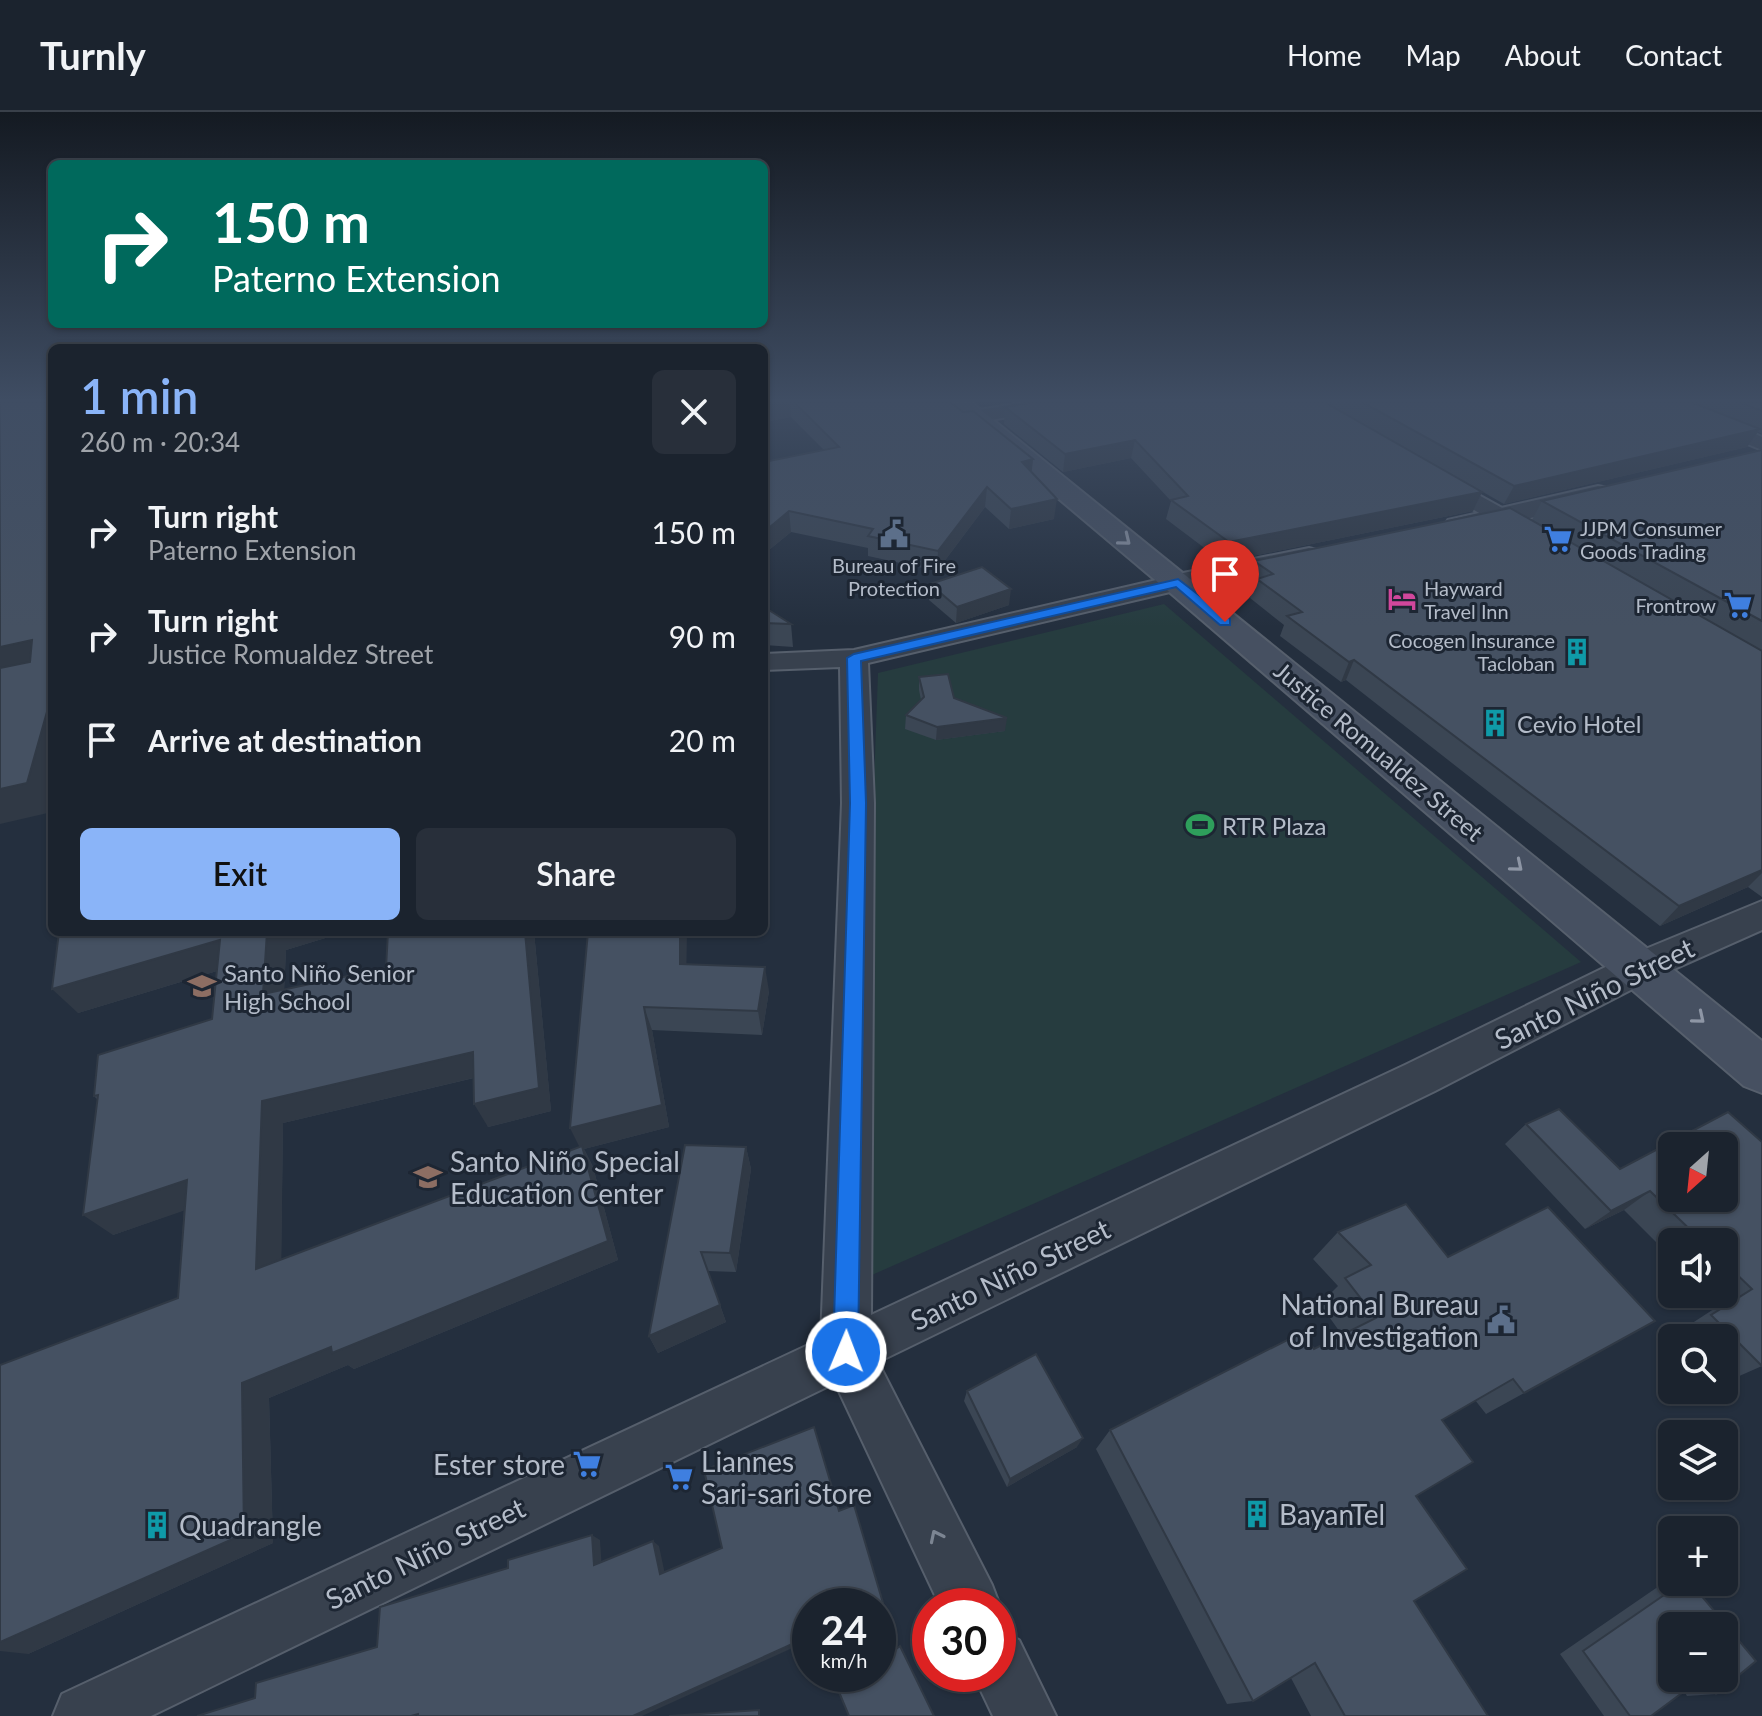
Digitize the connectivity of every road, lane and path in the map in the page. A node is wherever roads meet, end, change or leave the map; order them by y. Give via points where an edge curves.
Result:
1 (1047, 477) edge
2 (1433, 477) edge
3 (1623, 488) edge
4 (1502, 516) junction
5 (1426, 533) edge
6 (1556, 547) edge
7 (1334, 552) edge
8 (1178, 583) junction
9 (854, 658) junction
10 (768, 662) edge
11 (1762, 915) edge
12 (1639, 968) junction
13 (1762, 1071) edge
14 (846, 1352) junction
15 (962, 1588) edge
16 (1013, 1692) edge
17 (84, 1716) edge
18 (1025, 1716) edge

1 -> 8 main road, Justice Romualdez Street
2 - 4 street
3 - 4 street
4 - 5 street
4 - 6 street
7 - 8 street
8 - 9 street
8 -> 12 main road, Justice Romualdez Street
9 - 10 street
9 - 14 street via 858,803
11 - 12 street, Santo Niño Street
12 -> 13 main road, Justice Romualdez Street
12 - 14 street, Santo Niño Street
15 -> 14 street
14 - 17 street, Santo Niño Street
16 - 18 street

